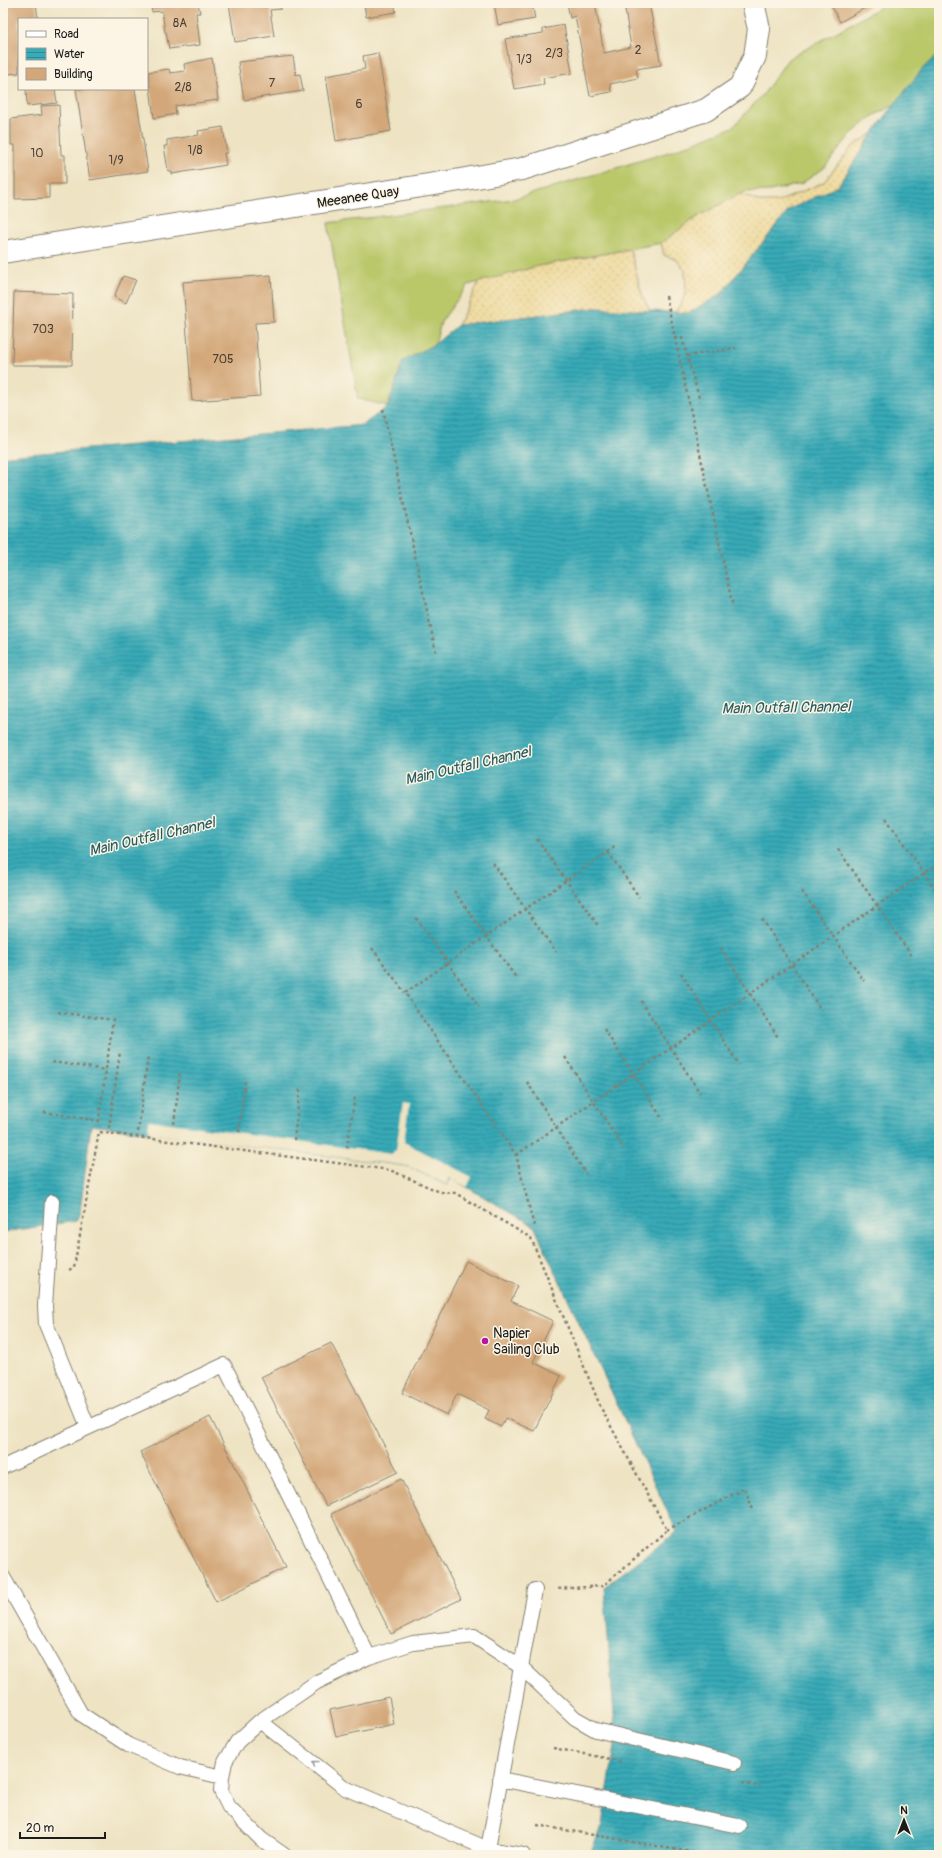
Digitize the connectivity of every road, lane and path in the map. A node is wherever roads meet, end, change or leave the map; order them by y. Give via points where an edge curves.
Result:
1 (753, 3) edge
2 (3, 252) edge
3 (666, 296) dead end
4 (675, 338) junction
5 (736, 348) dead end
6 (687, 356) junction
7 (700, 401) dead end
8 (383, 409) dead end
9 (733, 607) dead end
10 (436, 652) dead end
11 (886, 818) dead end
12 (536, 839) dead end
13 (616, 846) dead end
14 (838, 849) dead end
15 (608, 852) junction
16 (493, 863) dead end
17 (939, 863) edge
18 (924, 873) junction
19 (566, 881) junction
20 (454, 891) dead end
21 (802, 891) dead end
22 (939, 895) edge
23 (639, 897) dead end
24 (877, 906) junction
25 (526, 909) junction
26 (416, 918) dead end
27 (762, 919) dead end
28 (599, 927) dead end
29 (486, 936) junction
30 (833, 936) junction
31 (372, 948) dead end
32 (720, 948) dead end
33 (556, 952) dead end
34 (912, 956) dead end
35 (448, 963) junction
36 (792, 964) junction
37 (681, 973) dead end
38 (517, 979) dead end
39 (864, 981) dead end
40 (405, 993) junction
41 (750, 993) junction
42 (641, 1001) dead end
43 (479, 1007) dead end
44 (821, 1010) dead end
45 (58, 1012) dead end
46 (711, 1020) junction
47 (604, 1029) dead end
48 (779, 1040) dead end
49 (671, 1048) junction
50 (120, 1052) dead end
51 (148, 1056) dead end
52 (565, 1057) dead end
53 (52, 1062) dead end
54 (739, 1065) dead end
55 (106, 1070) junction
56 (180, 1072) dead end
57 (633, 1074) junction
58 (245, 1082) dead end
59 (527, 1082) dead end
60 (300, 1089) dead end
61 (700, 1093) dead end
62 (355, 1096) dead end
63 (594, 1101) junction
64 (44, 1112) dead end
65 (663, 1120) dead end
66 (99, 1121) junction
67 (174, 1124) dead end
68 (98, 1126) dead end
69 (556, 1127) junction
70 (109, 1128) dead end
71 (138, 1132) dead end
72 (239, 1132) dead end
73 (294, 1140) dead end
74 (347, 1148) dead end
75 (624, 1148) dead end
76 (516, 1155) junction
77 (586, 1174) dead end
78 (52, 1202) dead end
79 (534, 1226) dead end
80 (46, 1281) junction
81 (88, 1427) junction
82 (3, 1467) edge
83 (753, 1510) dead end
84 (668, 1530) junction
85 (3, 1577) edge
86 (535, 1590) joint
87 (369, 1657) junction
88 (521, 1667) junction
89 (260, 1721) junction
90 (734, 1763) dead end
91 (222, 1777) junction
92 (500, 1779) junction
93 (536, 1825) dead end
94 (739, 1826) dead end
95 (488, 1848) junction
96 (284, 1855) edge
97 (523, 1855) edge
98 (707, 1855) edge

1 - 2 street, Meeanee Quay via 759,29 755,56 740,87 706,110 522,169 387,193
3 - 4 path
4 - 6 path via 682,338
4 - 9 path
5 - 6 path
6 - 7 path
8 - 10 path
11 - 18 path
12 - 19 path
13 - 15 path
14 - 24 path
15 - 19 path
15 - 23 path
16 - 25 path
17 - 18 path
18 - 22 path
18 - 24 path
19 - 25 path
19 - 28 path
20 - 29 path
21 - 30 path
24 - 30 path
24 - 34 path
25 - 29 path
25 - 33 path
26 - 35 path
27 - 36 path
29 - 35 path
29 - 38 path
30 - 36 path
30 - 39 path
31 - 40 path
32 - 41 path
35 - 40 path
35 - 43 path
36 - 41 path
36 - 44 path
37 - 46 path
40 - 76 path
41 - 46 path
41 - 48 path
42 - 49 path
45 - 55 path via 113,1020
46 - 49 path
46 - 54 path
47 - 57 path
49 - 57 path
49 - 61 path
50 - 70 path
51 - 71 path
52 - 63 path
53 - 55 path
55 - 66 path
56 - 67 path
57 - 63 path
57 - 65 path
58 - 72 path
59 - 69 path
60 - 73 path
62 - 74 path
63 - 69 path
63 - 75 path
64 - 66 path
66 - 68 path
69 - 76 path
69 - 77 path
76 - 79 path
78 - 80 lane
80 - 81 lane via 46,1324
80 - 84 path via 74,1268 99,1132 390,1170 440,1192 455,1193 531,1238 600,1408
81 - 82 lane
81 - 87 lane via 224,1365
83 - 84 path via 745,1488
84 - 86 path via 603,1586
85 - 91 lane via 81,1714 128,1745 180,1767
86 - 88 lane
87 - 88 lane via 412,1643 474,1636
87 - 89 lane via 317,1682
88 - 90 lane via 575,1718 596,1730
88 - 92 lane
89 - 91 lane via 237,1742 225,1762
95 -> 89 lane via 345,1788
91 - 96 lane via 221,1791 229,1807 261,1839
92 - 94 lane
92 - 95 lane
93 - 98 path
95 - 97 lane

